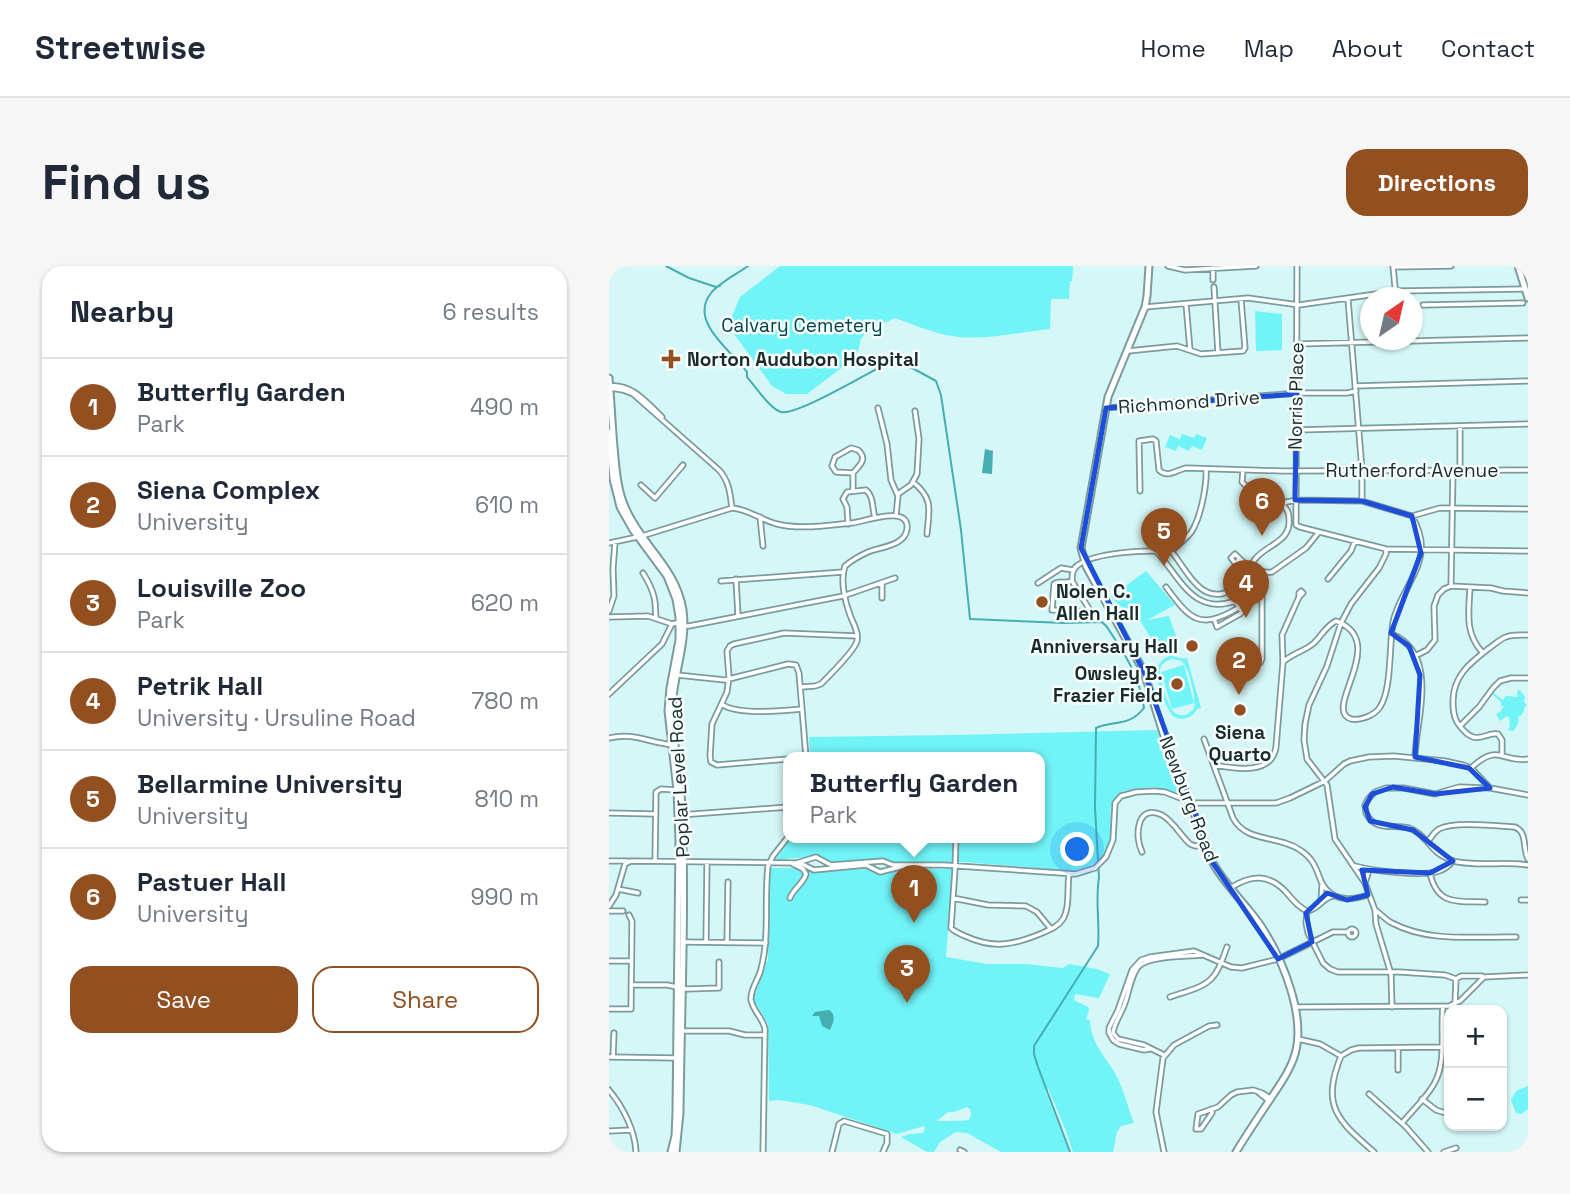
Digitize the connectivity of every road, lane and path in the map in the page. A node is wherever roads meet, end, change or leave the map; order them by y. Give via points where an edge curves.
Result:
1 (1149, 266) edge
2 (1168, 266) edge
3 (1256, 266) edge
4 (1297, 266) edge
5 (1393, 266) edge
6 (1451, 266) edge
7 (1518, 266) edge
8 (1213, 267) edge
9 (1213, 281) dead end
10 (1214, 287) dead end
11 (1394, 287) edge
12 (1423, 295) edge
13 (1526, 296) edge
14 (1360, 298) edge
15 (1241, 299) junction
16 (1348, 299) junction
17 (1213, 301) junction
18 (1186, 304) junction
19 (1297, 305) junction
20 (1423, 305) dead end
21 (1145, 307) junction
22 (1528, 338) edge
23 (1423, 340) edge
24 (1352, 343) junction
25 (1360, 343) edge
26 (1297, 344) junction
27 (1190, 350) junction
28 (1126, 351) junction
29 (1218, 353) junction
30 (609, 378) edge
31 (1528, 381) edge
32 (609, 387) edge
33 (1356, 388) junction
34 (1297, 394) junction
35 (879, 408) dead end
36 (1106, 408) junction
37 (915, 411) dead end
38 (1528, 424) edge
39 (1460, 426) junction
40 (1359, 429) junction
41 (1296, 430) junction
42 (609, 432) edge
43 (683, 465) dead end
44 (1206, 469) junction
45 (1243, 470) junction
46 (1296, 470) junction
47 (1362, 470) junction
48 (1453, 470) junction
49 (1460, 470) junction
50 (1528, 470) edge
51 (853, 473) junction
52 (913, 482) junction
53 (641, 485) dead end
54 (853, 491) junction
55 (1140, 491) dead end
56 (613, 494) edge
57 (898, 494) junction
58 (1295, 500) junction
59 (1362, 501) junction
60 (1283, 505) junction
61 (732, 508) junction
62 (1453, 508) junction
63 (1528, 509) edge
64 (896, 516) junction
65 (1412, 516) junction
66 (760, 517) junction
67 (874, 518) junction
68 (848, 523) junction
69 (1319, 532) junction
70 (927, 534) dead end
71 (640, 536) junction
72 (1355, 541) junction
73 (615, 542) junction
74 (609, 543) edge
75 (763, 546) dead end
76 (1169, 549) junction
77 (1386, 549) junction
78 (1155, 550) junction
79 (1422, 550) junction
80 (1453, 550) junction
81 (1528, 551) edge
82 (1240, 559) dead end
83 (1084, 562) junction
84 (1249, 568) junction
85 (1073, 570) junction
86 (843, 572) junction
87 (1264, 572) junction
88 (643, 573) dead end
89 (895, 578) dead end
90 (736, 579) junction
91 (1328, 579) dead end
92 (721, 581) dead end
93 (1072, 581) junction
94 (882, 583) junction
95 (1038, 583) dead end
96 (1451, 586) junction
97 (1166, 587) dead end
98 (1263, 587) junction
99 (1470, 587) junction
100 (1528, 593) edge
101 (845, 595) junction
102 (1299, 597) dead end
103 (882, 598) dead end
104 (1240, 609) junction
105 (610, 611) edge
106 (655, 613) junction
107 (609, 617) edge
108 (616, 617) junction
109 (650, 617) junction
110 (738, 617) junction
111 (657, 618) junction
112 (1214, 619) junction
113 (1341, 623) junction
114 (672, 624) junction
115 (682, 626) junction
116 (1392, 634) junction
117 (1528, 635) edge
118 (857, 636) junction
119 (1283, 645) junction
120 (1294, 653) junction
121 (1483, 653) junction
122 (1415, 656) junction
123 (1283, 662) junction
124 (1260, 663) dead end
125 (675, 675) junction
126 (1528, 678) edge
127 (728, 680) junction
128 (801, 687) junction
129 (609, 694) edge
130 (723, 705) junction
131 (802, 709) junction
132 (1460, 726) junction
133 (609, 738) edge
134 (1204, 739) dead end
135 (674, 745) junction
136 (806, 752) edge
137 (1502, 755) junction
138 (1415, 757) junction
139 (783, 759) edge
140 (1528, 759) edge
141 (1215, 765) junction
142 (1471, 768) junction
143 (1325, 781) junction
144 (1490, 788) junction
145 (677, 790) junction
146 (1528, 795) edge
147 (1188, 801) junction
148 (1229, 804) junction
149 (783, 807) edge
150 (609, 813) edge
151 (656, 814) junction
152 (680, 815) junction
153 (1428, 842) junction
154 (783, 843) edge
155 (956, 843) edge
156 (1205, 845) junction
157 (1142, 852) dead end
158 (1526, 854) junction
159 (812, 858) junction
160 (1528, 859) edge
161 (609, 861) edge
162 (655, 861) junction
163 (883, 861) junction
164 (1453, 861) junction
165 (629, 862) junction
166 (681, 862) junction
167 (707, 862) junction
168 (768, 863) junction
169 (793, 864) junction
170 (908, 864) junction
171 (1517, 864) junction
172 (1528, 865) edge
173 (955, 866) junction
174 (1355, 866) junction
175 (810, 868) junction
176 (1369, 870) junction
177 (884, 872) junction
178 (1430, 873) junction
179 (1069, 874) junction
180 (728, 882) dead end
181 (1322, 883) junction
182 (1365, 883) junction
183 (1230, 888) junction
184 (618, 889) junction
185 (638, 893) dead end
186 (1368, 895) junction
187 (1335, 896) junction
188 (790, 898) dead end
189 (953, 898) junction
190 (1521, 900) dead end
191 (1528, 900) edge
192 (1485, 902) dead end
193 (1321, 903) junction
194 (609, 908) edge
195 (1375, 910) junction
196 (623, 911) dead end
197 (1307, 911) junction
198 (629, 915) dead end
199 (1051, 929) junction
200 (1348, 932) dead end
201 (1516, 937) dead end
202 (680, 942) junction
203 (706, 942) junction
204 (1313, 942) junction
205 (727, 943) junction
206 (766, 943) junction
207 (1227, 947) dead end
208 (1278, 959) junction
209 (609, 961) edge
210 (631, 961) junction
211 (719, 962) dead end
212 (1221, 962) junction
213 (1391, 971) junction
214 (1528, 975) edge
215 (1485, 976) junction
216 (1457, 979) junction
217 (631, 985) junction
218 (679, 987) junction
219 (1170, 997) dead end
220 (1455, 1004) junction
221 (1443, 1006) junction
222 (1295, 1007) junction
223 (1392, 1007) junction
224 (609, 1009) edge
225 (1217, 1025) dead end
226 (679, 1031) junction
227 (614, 1033) dead end
228 (765, 1035) junction
229 (1298, 1039) junction
230 (1441, 1047) junction
231 (1398, 1048) junction
232 (1164, 1055) junction
233 (1341, 1056) junction
234 (679, 1057) junction
235 (611, 1058) edge
236 (1398, 1070) dead end
237 (609, 1090) edge
238 (1369, 1094) dead end
239 (616, 1098) junction
240 (609, 1099) edge
241 (1423, 1099) junction
242 (1270, 1100) junction
243 (1212, 1109) junction
244 (1444, 1112) edge
245 (1402, 1123) junction
246 (632, 1130) junction
247 (609, 1131) edge
248 (1456, 1148) dead end
249 (636, 1152) edge
250 (674, 1152) edge
251 (764, 1152) edge
252 (832, 1152) edge
253 (883, 1152) edge
254 (1164, 1152) edge
255 (1235, 1152) edge
256 (1374, 1152) edge
257 (1428, 1152) edge
258 (1444, 1152) edge

1 - 21 main road, Newburg Road
2 - 8 street via 1181,270
3 - 8 street
4 - 19 street, Norris Place
5 - 6 street
5 - 11 street
7 - 13 main road
8 - 9 street
10 - 17 street
12 - 13 street
13 - 20 street
14 - 16 street
15 - 17 street
15 - 19 street
15 - 29 street via 1244,350
16 - 19 street
16 - 24 street
17 - 18 street
17 - 29 street
18 - 21 street
18 - 27 street
19 - 26 street, Norris Place
21 - 28 main road, Newburg Road
22 - 23 street
24 - 25 street
24 - 26 street
24 - 33 street
26 - 34 street, Norris Place
27 - 28 street via 1178,346
27 - 29 street
28 - 36 main road, Newburg Road
30 - 32 main road, Poplar Level Road
31 - 33 street, Richmond Drive
32 - 61 street via 633,394 722,473
32 - 71 main road, Poplar Level Road via 620,493
33 - 34 street, Richmond Drive via 1347,393
33 - 40 street
34 - 36 street, Richmond Drive
34 - 41 street, Norris Place
35 - 57 street via 891,480
36 - 83 main road, Newburg Road via 1081,545
37 - 52 street via 919,446
38 - 39 street
39 - 40 street
39 - 49 street
40 - 41 street
40 - 47 street
41 - 46 street, Norris Place
42 - 56 main road, Poplar Level Road
43 - 53 street via 655,498
44 - 45 street, Rutherford Avenue
44 - 55 street, Rutherford Avenue via 1162,473 1156,441 1139,440
44 - 76 street via 1196,522 1188,537
45 - 46 street, Rutherford Avenue
45 - 60 street via 1242,482 1256,496 1281,497
46 - 47 street, Rutherford Avenue
46 - 58 street, Norris Place
47 - 48 street, Rutherford Avenue
47 - 59 street
48 - 49 street, Rutherford Avenue
48 - 62 street
49 - 50 street, Rutherford Avenue
51 - 51 street via 863,457 851,448 835,457 832,466 837,472
51 - 54 street
52 - 57 street
52 - 70 street via 923,489 929,503
54 - 67 street via 869,492
54 - 68 street via 843,499
56 - 71 main road, Poplar Level Road
57 - 64 street
58 - 59 street
58 - 60 street
58 - 69 street, Norris Place via 1296,525
59 - 65 street
60 - 84 street via 1289,513 1288,531
61 - 66 street
61 - 71 street
62 - 63 street
62 - 65 street
62 - 80 street
64 - 67 street
64 - 86 street via 906,523 903,537 851,561
65 - 79 street
66 - 68 street via 790,526
66 - 75 street
67 - 68 street
69 - 72 street
69 - 87 street via 1306,548
71 - 73 street
71 - 115 main road, Poplar Level Road via 671,585
72 - 77 street
72 - 91 street
73 - 74 street
73 - 105 street
76 - 78 street
76 - 84 street via 1210,594 1234,588
77 - 79 street
77 - 113 street via 1379,568
78 - 83 street
78 - 104 street via 1196,598 1216,606 1235,601
79 - 80 street
79 - 116 street via 1397,607
80 - 81 street
80 - 96 street
82 - 84 street
83 - 85 street
83 - 147 main road, Newburg Road via 1144,672
84 - 87 street
85 - 93 street
85 - 95 street via 1061,568
86 - 90 street
86 - 101 street
87 - 98 street
88 - 106 street via 653,592
89 - 94 street
90 - 92 street
90 - 110 street
93 - 93 street via 1084,602 1091,612 1052,610 1054,584
94 - 101 street
94 - 103 street
96 - 99 street
96 - 122 street via 1436,599 1433,644
97 - 112 street via 1185,612 1198,619
98 - 104 street
98 - 124 street
99 - 100 street
99 - 121 street via 1470,632
101 - 110 street
101 - 118 street
102 - 119 street via 1283,630
104 - 112 street
104 - 112 street via 1217,627
105 - 108 street
106 - 109 street
106 - 111 street
107 - 108 street
108 - 109 street
109 - 111 street
110 - 115 street
111 - 114 street
113 - 116 street via 1353,635 1358,650 1343,704 1351,719 1371,715 1381,705
113 - 120 street via 1331,624 1310,646
113 - 143 street via 1305,724 1306,756
114 - 115 street
114 - 129 street via 662,644
115 - 125 main road, Poplar Level Road
116 - 122 street via 1406,642
117 - 121 street via 1507,636
118 - 127 street via 784,633 734,644 727,651
118 - 128 street via 854,647 821,684
119 - 120 street
119 - 123 street
120 - 123 street
121 - 132 street via 1454,686 1453,709
122 - 138 street via 1422,695
123 - 141 street via 1273,758 1252,768
125 - 127 street
125 - 135 main road, Poplar Level Road via 668,711
126 - 132 street via 1500,681
127 - 128 street via 791,664 799,668
127 - 130 street
128 - 131 street
130 - 131 street via 764,711
130 - 139 street via 712,724 713,764
131 - 136 street
132 - 137 street via 1475,738 1499,734
133 - 135 street via 633,736
134 - 141 street
135 - 145 main road, Poplar Level Road
135 - 152 main road, Poplar Level Road via 681,783
137 - 140 street
137 - 142 street via 1486,757
138 - 142 street
138 - 143 street via 1355,760
141 - 148 street
142 - 144 street
143 - 148 street via 1281,802
143 - 174 street via 1335,839
144 - 146 street
144 - 153 street via 1459,787 1435,794 1389,787 1368,799 1366,813 1373,823 1411,829
145 - 151 street via 657,790
145 - 152 main road, Poplar Level Road
147 - 148 street
147 - 156 main road, Newburg Road
147 - 179 street via 1154,791 1119,797 1114,807 1113,840 1103,861 1090,870
148 - 181 street via 1236,823 1245,831 1303,851
149 - 152 street
150 - 151 street
151 - 162 street
152 - 166 main road, Poplar Level Road
153 - 158 street via 1436,831 1448,826 1515,827 1525,834
153 - 164 street
154 - 168 street
155 - 173 street
156 - 157 street via 1190,844 1164,816 1151,814 1138,825
156 - 183 main road, Newburg Road
158 - 160 street
158 - 171 street
159 - 163 street via 820,857 831,865
159 - 169 street
159 - 175 street
161 - 165 street
162 - 165 street
162 - 166 street
163 - 170 street
163 - 177 street
164 - 171 street
164 - 178 street
165 - 184 street
166 - 167 street
166 - 202 main road, Poplar Level Road
167 - 168 street
167 - 203 street
168 - 169 street
168 - 206 street
169 - 175 street
169 - 188 street via 806,874
170 - 173 street
170 - 177 street
171 - 172 street
173 - 179 street
173 - 189 street
174 - 176 street
174 - 182 street
175 - 177 street via 863,865
176 - 178 street
176 - 182 street
178 - 192 street via 1436,891 1444,897
179 - 199 street via 1065,915
180 - 205 street
181 - 187 street
181 - 193 street
182 - 186 street
183 - 197 street via 1247,879 1265,879
183 - 208 main road, Newburg Road via 1261,926
184 - 185 street
184 - 194 street
186 - 187 street via 1350,900
186 - 195 street
187 - 193 street
189 - 199 street via 1029,907
189 - 199 street via 952,930 975,941 993,945 1021,941
190 - 191 street
193 - 197 street
194 - 196 street
195 - 201 street via 1402,928 1428,935
195 - 213 street
197 - 204 street via 1306,927
198 - 210 street
200 - 204 street via 1333,932
202 - 203 street
202 - 218 main road, Poplar Level Road
203 - 205 street
204 - 208 street
204 - 213 street via 1323,963 1332,970
205 - 206 street
206 - 228 street via 751,998
207 - 212 street
208 - 212 street via 1243,968
208 - 222 main road, Newburg Road
209 - 210 street
210 - 217 street
211 - 218 street via 719,988
212 - 219 street via 1206,983
212 - 232 street via 1199,952 1145,957 1132,970 1109,1033 1116,1043
213 - 216 street
213 - 223 street
214 - 215 street
215 - 216 street
215 - 220 street
216 - 220 street
217 - 218 street
217 - 224 street via 631,1009
218 - 226 main road, Poplar Level Road
220 - 221 street
221 - 223 street
221 - 230 street
222 - 223 street
222 - 229 main road, Newburg Road
225 - 232 street via 1174,1045
226 - 228 street
226 - 234 main road, Poplar Level Road
227 - 235 street
228 - 251 street
229 - 233 street
229 - 242 main road, Newburg Road via 1291,1065
230 - 231 street
230 - 241 street via 1437,1077
231 - 233 street via 1359,1048
231 - 236 street
232 - 254 street via 1156,1112
233 - 256 street via 1332,1084 1334,1107
234 - 235 street
234 - 250 main road, Poplar Level Road
237 - 239 street
238 - 245 street
239 - 240 street
239 - 246 street
241 - 244 street
241 - 245 street
242 - 243 street via 1251,1089 1234,1093
242 - 255 main road, Newburg Road
243 - 243 street via 1198,1114 1197,1129 1201,1129
245 - 257 street
246 - 247 street
246 - 249 street
248 - 258 street
252 - 253 street via 838,1125 844,1121 887,1134

